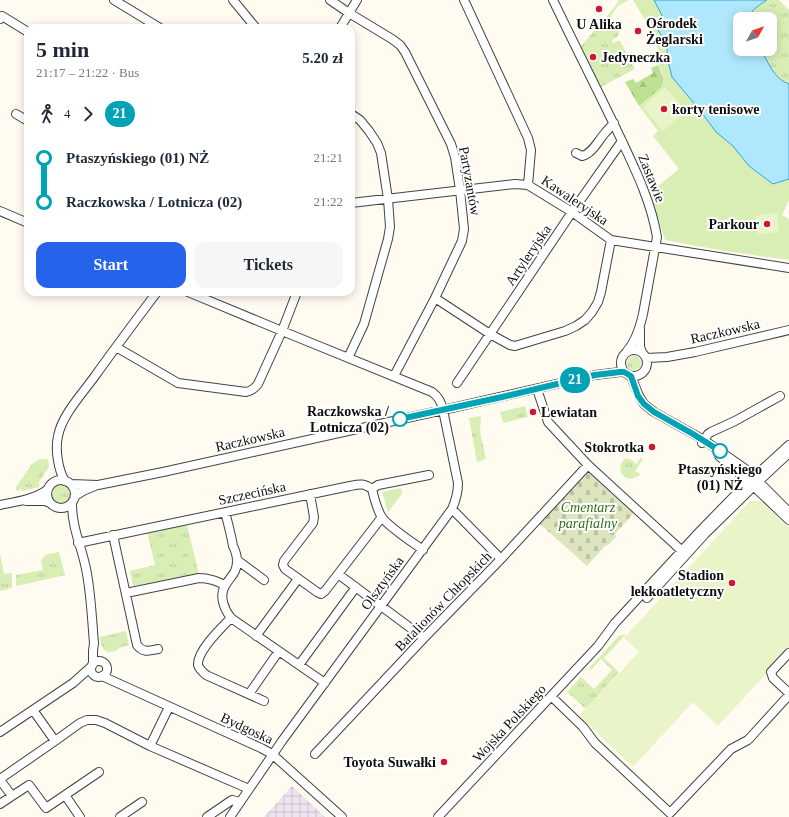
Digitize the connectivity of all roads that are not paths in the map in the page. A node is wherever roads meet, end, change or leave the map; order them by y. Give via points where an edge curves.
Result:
1 (233, 0) edge
2 (330, 0) edge
3 (357, 0) edge
4 (464, 0) edge
5 (553, 0) edge
6 (120, 1) edge
7 (348, 13) junction
8 (0, 19) edge
9 (154, 24) edge
10 (253, 24) edge
11 (342, 24) edge
12 (24, 30) edge
13 (16, 114) dead end
14 (355, 117) edge
15 (24, 119) edge
16 (614, 123) junction
17 (622, 141) junction
18 (576, 153) dead end
19 (528, 185) junction
20 (460, 190) junction
21 (388, 199) junction
22 (355, 203) edge
23 (0, 210) edge
24 (572, 212) junction
25 (24, 221) edge
26 (611, 240) junction
27 (655, 246) junction
28 (789, 268) edge
29 (154, 296) edge
30 (198, 296) edge
31 (295, 296) edge
32 (435, 298) junction
33 (640, 326) junction
34 (789, 330) edge
35 (282, 331) junction
36 (490, 334) junction
37 (116, 347) junction
38 (627, 351) junction
39 (348, 358) junction
40 (645, 359) junction
41 (620, 361) junction
42 (627, 374) junction
43 (595, 375) junction
44 (640, 375) junction
45 (394, 376) junction
46 (456, 383) dead end
47 (537, 389) junction
48 (780, 396) dead end
49 (650, 409) junction
50 (443, 410) junction
51 (703, 442) junction
52 (789, 445) edge
53 (789, 453) edge
54 (57, 455) junction
55 (588, 465) junction
56 (429, 475) dead end
57 (54, 482) junction
58 (753, 482) junction
59 (68, 483) junction
60 (98, 485) junction
61 (48, 489) junction
62 (372, 489) junction
63 (310, 494) junction
64 (73, 500) junction
65 (21, 501) junction
66 (50, 503) junction
67 (0, 505) edge
68 (62, 508) junction
69 (452, 509) junction
70 (225, 512) junction
71 (789, 512) edge
72 (382, 517) junction
73 (789, 520) edge
74 (113, 535) junction
75 (77, 539) junction
76 (422, 550) junction
77 (682, 551) junction
78 (502, 558) junction
79 (237, 560) junction
80 (338, 574) junction
81 (298, 579) junction
82 (264, 580) dead end
83 (226, 585) junction
84 (356, 587) junction
85 (126, 593) junction
86 (381, 606) junction
87 (230, 618) junction
88 (256, 636) junction
89 (424, 638) junction
90 (94, 642) junction
91 (598, 646) junction
92 (158, 649) dead end
93 (279, 651) junction
94 (789, 653) edge
95 (105, 664) junction
96 (92, 665) junction
97 (299, 665) junction
98 (98, 676) junction
99 (73, 683) junction
100 (325, 683) junction
101 (125, 687) junction
102 (249, 694) junction
103 (789, 694) edge
104 (551, 696) junction
105 (264, 701) dead end
106 (169, 707) junction
107 (33, 710) junction
108 (0, 732) edge
109 (55, 741) junction
110 (150, 746) junction
111 (272, 754) junction
112 (315, 754) dead end
113 (99, 772) dead end
114 (0, 779) edge
115 (249, 789) junction
116 (65, 795) junction
117 (12, 796) junction
118 (142, 802) dead end
119 (240, 802) junction
120 (0, 804) edge
121 (76, 816) edge
122 (120, 817) edge
123 (207, 817) edge
124 (230, 817) edge
125 (342, 817) edge
126 (438, 817) edge

1 - 10 street
2 - 7 street, Partyzantów
3 - 7 street
4 - 19 street via 528,138 531,150
5 - 16 street, Zastawie
6 - 9 street
7 - 11 street
7 - 20 street, Partyzantów via 400,45 405,52 451,144
8 - 12 street via 2,16
13 - 15 street
14 - 21 street via 377,143
16 - 17 street, Zastawie
16 - 18 street via 586,156
17 - 24 street, Artyleryjska
17 - 27 street, Zastawie via 648,200 657,237
19 - 20 street, Kawaleryjska
19 - 24 street, Kawaleryjska
20 - 21 street, Kawaleryjska
20 - 32 street, Partyzantów via 464,229 462,241
21 - 22 street, Kawaleryjska
21 - 39 street via 388,239 364,324
23 - 25 street
24 - 26 street, Kawaleryjska
24 - 36 street, Artyleryjska
26 - 27 street, Kawaleryjska
26 - 36 street via 598,302 585,320 576,326 515,346
27 - 28 street
27 - 33 street
29 - 37 street
30 - 35 street, Olsztyńska
31 - 35 street
32 - 36 street
32 - 45 street, Partyzantów
33 - 38 street
33 - 40 street via 640,347
34 - 40 street, Raczkowska via 695,352
35 - 37 street via 256,388 246,392 178,383
35 - 39 street, Olsztyńska
36 - 46 street, Artyleryjska
37 - 54 street via 63,421 57,437
38 - 40 street via 635,350
38 - 41 street
39 - 45 street, Olsztyńska
40 - 44 street via 643,373
41 - 42 street
41 - 43 street, Raczkowska
42 - 43 street, Raczkowska via 615,372
42 - 44 street
42 - 49 street via 638,396
43 - 47 street, Raczkowska
44 - 49 street via 640,383
45 - 50 street, Olsztyńska via 438,396
47 - 50 street, Raczkowska
47 - 55 street via 548,422
48 - 51 street via 711,432
49 - 51 street
50 - 60 street, Raczkowska
50 - 69 street, Olsztyńska via 458,483
51 - 58 street
52 - 58 street, Wojska Polskiego
53 - 58 street, Wojska Polskiego
54 - 57 street
54 - 59 street via 62,476
55 - 77 street
55 - 78 street, Batalionów Chłopskich
56 - 62 street, Szczecińska via 378,485
57 - 59 street via 62,480
57 - 61 street
58 - 71 street
58 - 73 street
58 - 77 street, Wojska Polskiego
58 - 91 street, Wojska Polskiego via 620,627
59 - 60 street, Raczkowska
59 - 64 street via 74,488
60 - 64 street, Raczkowska via 83,491
61 - 65 street via 44,493
61 - 66 street
62 - 63 street, Szczecińska via 362,484
62 - 72 street
63 - 70 street, Szczecińska
63 - 81 street via 313,523 283,565
64 - 68 street via 67,507
64 - 75 street, Bydgoska via 72,514
65 - 66 street
65 - 67 street
66 - 68 street via 56,508
68 - 75 street, Bydgoska
69 - 76 street, Olsztyńska
69 - 78 street
70 - 74 street, Szczecińska
70 - 79 street
72 - 76 street
72 - 80 street
74 - 75 street, Szczecińska
74 - 85 street
75 - 90 street, Bydgoska via 87,575
76 - 86 street, Olsztyńska
77 - 91 street, Wojska Polskiego
78 - 89 street, Batalionów Chłopskich
79 - 82 street
79 - 83 street via 236,570
80 - 81 street via 321,594
80 - 84 street
81 - 88 street
83 - 85 street via 199,578
83 - 87 street via 222,598
84 - 86 street
84 - 97 street
85 - 92 street via 137,646 144,652
86 - 89 street
86 - 100 street, Olsztyńska
87 - 88 street
87 - 102 street via 204,648 198,666 206,675
88 - 93 street
89 - 112 street, Batalionów Chłopskich
90 - 95 street, Bydgoska
90 - 96 street, Bydgoska
91 - 104 street, Wojska Polskiego
93 - 97 street
93 - 102 street
94 - 103 street via 771,672 773,678
95 - 96 street via 98,661
95 - 98 street via 104,675
95 - 101 street, Bydgoska
96 - 98 street via 92,672
96 - 99 street
97 - 100 street
98 - 99 street
98 - 101 street, Bydgoska
99 - 107 street
100 - 111 street, Olsztyńska
101 - 106 street, Bydgoska
102 - 105 street
103 - 104 street via 748,740 731,749 670,813 595,743 583,727
104 - 126 street, Wojska Polskiego
106 - 110 street
106 - 111 street, Bydgoska
107 - 108 street
107 - 109 street
109 - 110 street via 80,723 96,720
109 - 114 street
110 - 115 street
111 - 115 street, Olsztyńska
111 - 125 street, Bydgoska
113 - 116 street
114 - 117 street
115 - 119 street, Olsztyńska
116 - 117 street via 46,808 29,785
116 - 121 street
117 - 120 street
118 - 122 street
119 - 123 street via 232,800
119 - 124 street, Olsztyńska

